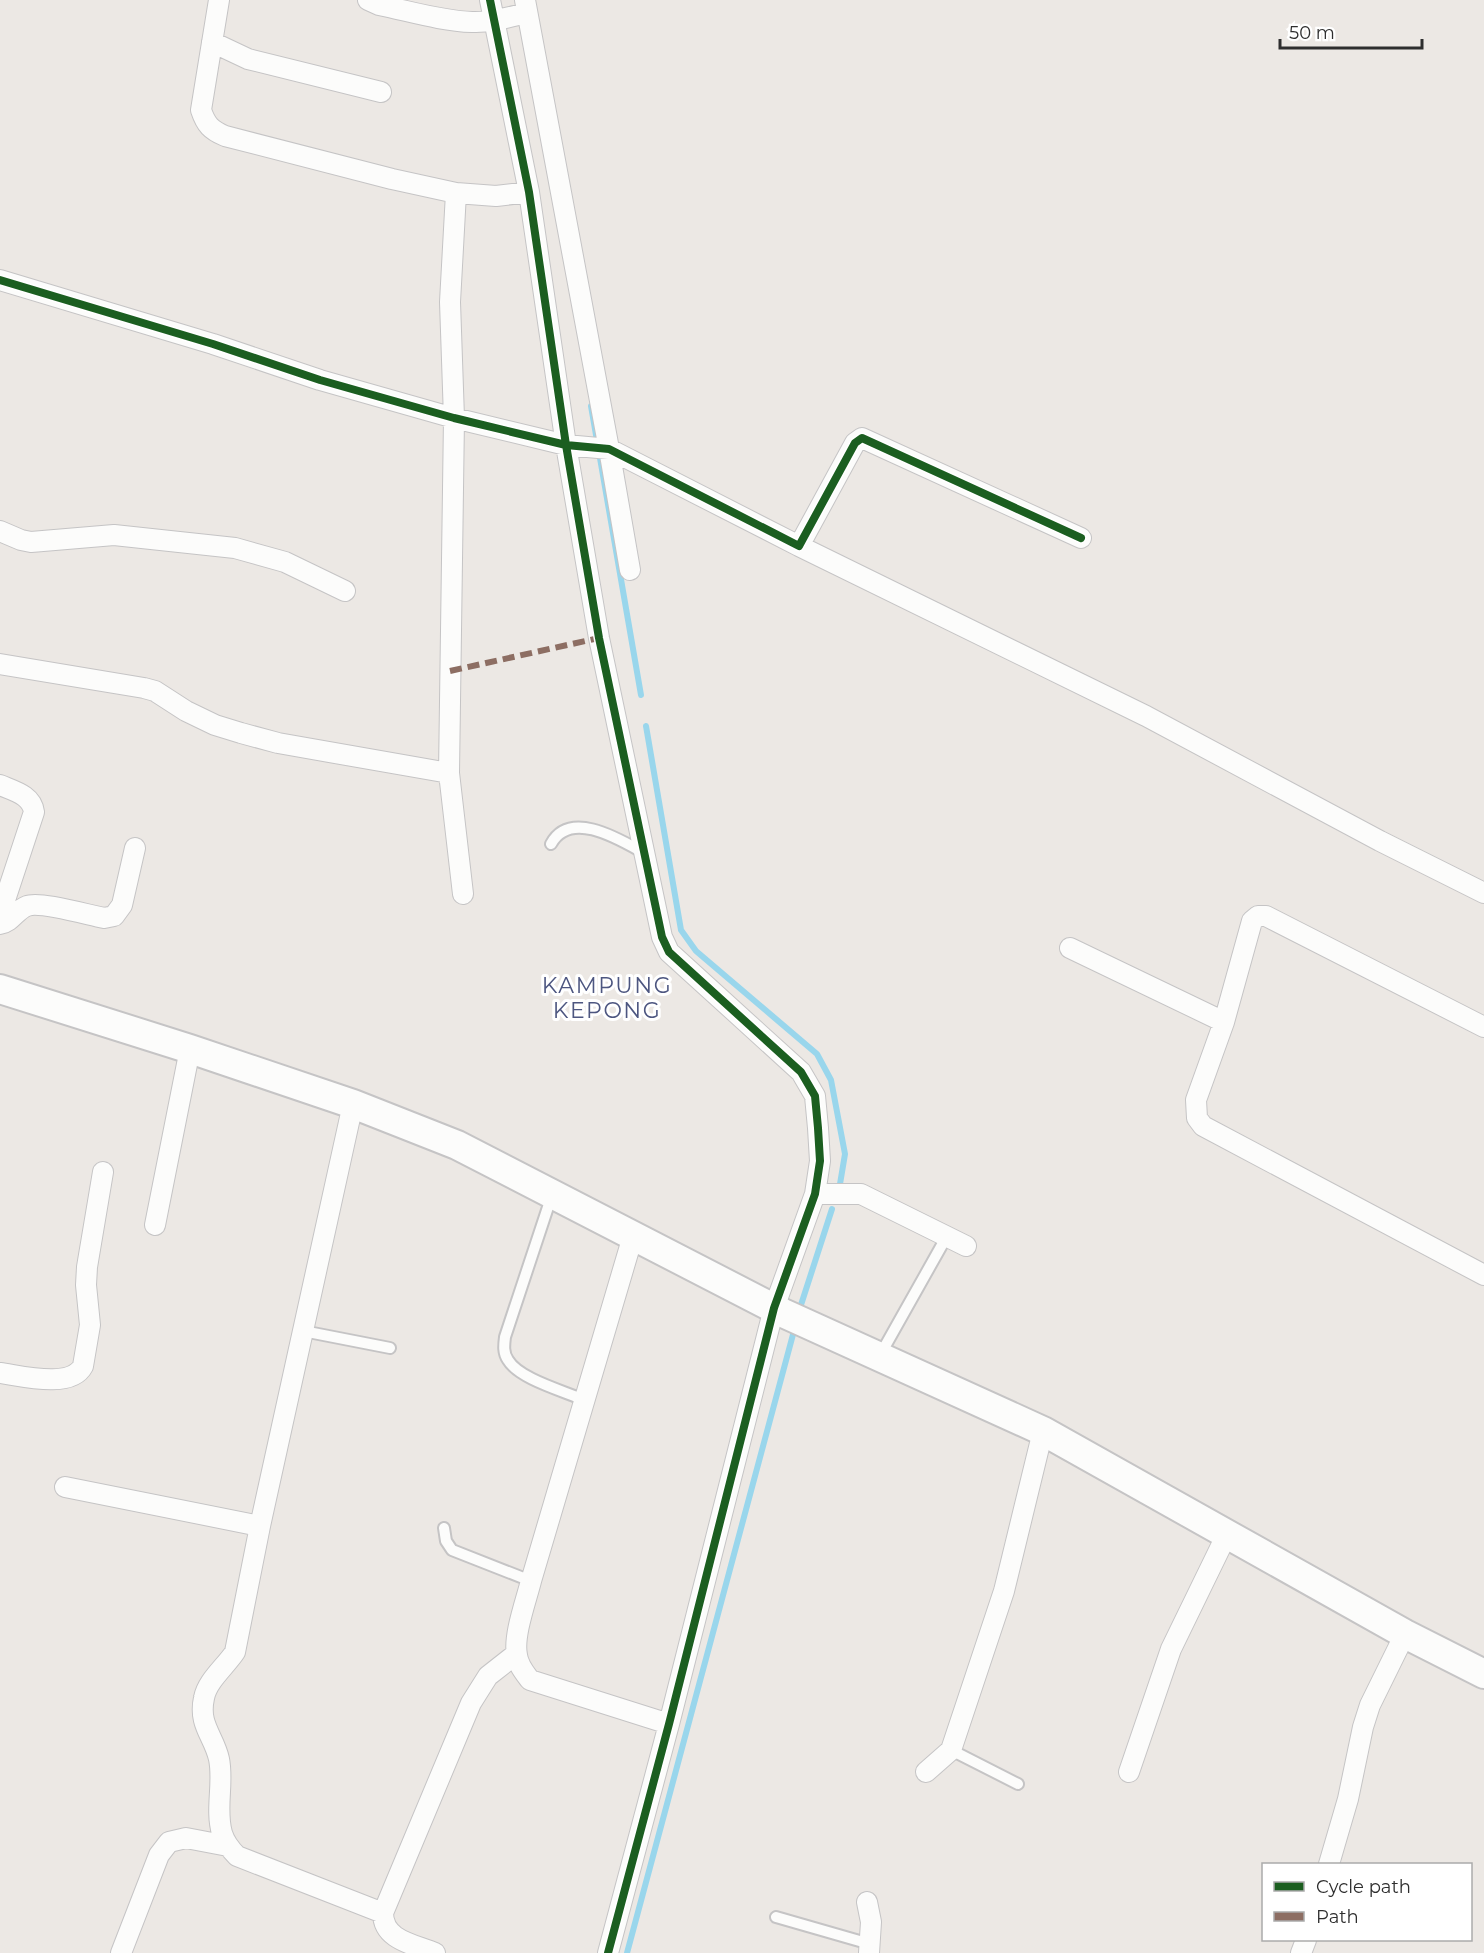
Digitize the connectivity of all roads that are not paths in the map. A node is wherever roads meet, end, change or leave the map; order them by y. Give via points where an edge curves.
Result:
1 (219, 0) edge
2 (368, 0) edge
3 (490, 0) edge
4 (526, 9) edge
5 (495, 20) junction
6 (212, 42) junction
7 (381, 92) dead end
8 (529, 192) junction
9 (456, 193) junction
10 (0, 280) edge
11 (454, 418) junction
12 (569, 445) junction
13 (606, 449) junction
14 (0, 531) edge
15 (1081, 538) dead end
16 (799, 546) junction
17 (630, 570) dead end
18 (345, 591) dead end
19 (0, 664) edge
20 (449, 773) junction
21 (0, 785) edge
22 (551, 844) dead end
23 (135, 848) dead end
24 (644, 854) junction
25 (1484, 893) edge
26 (464, 894) dead end
27 (0, 915) edge
28 (0, 924) edge
29 (1070, 948) dead end
30 (0, 989) edge
31 (1224, 1022) junction
32 (1484, 1027) edge
33 (190, 1048) junction
34 (353, 1104) junction
35 (103, 1172) dead end
36 (815, 1194) junction
37 (552, 1195) junction
38 (155, 1225) dead end
39 (633, 1236) junction
40 (947, 1236) junction
41 (966, 1246) dead end
42 (1484, 1275) edge
43 (778, 1311) junction
44 (303, 1331) junction
45 (390, 1348) dead end
46 (879, 1357) junction
47 (0, 1373) edge
48 (584, 1400) junction
49 (1043, 1431) junction
50 (65, 1487) dead end
51 (260, 1526) junction
52 (444, 1528) dead end
53 (1227, 1534) junction
54 (531, 1581) junction
55 (1405, 1634) junction
56 (516, 1654) junction
57 (1484, 1674) edge
58 (669, 1724) junction
59 (951, 1750) junction
60 (926, 1772) dead end
61 (1129, 1772) dead end
62 (1018, 1784) dead end
63 (228, 1846) junction
64 (1329, 1863) edge
65 (867, 1902) dead end
66 (383, 1913) junction
67 (776, 1917) dead end
68 (869, 1949) edge
69 (121, 1953) edge
70 (435, 1953) edge
71 (608, 1953) edge

1 - 6 street
2 - 5 street via 451,20
3 - 5 street
4 - 5 street
4 - 13 street
5 - 8 street
6 - 7 street via 248,59
6 - 9 street via 201,110 212,130
8 - 9 street via 496,196
8 - 12 street
9 - 11 street via 450,302
10 - 11 street
11 - 12 street
11 - 20 street
12 - 13 street
12 - 24 street via 599,639
13 - 16 street
13 - 17 street
14 - 18 street via 31,542 114,535 235,548 285,562
15 - 16 street via 862,438 855,443
16 - 25 street via 1146,716 1380,842
19 - 20 street via 155,691 215,725 278,743
20 - 26 street
21 - 27 street via 26,797 34,812
22 - 24 lane via 556,834 577,827 606,834
23 - 28 street via 122,905 114,916 104,918 35,904
24 - 36 street via 664,945 801,1072 815,1096 820,1161
29 - 31 street
30 - 33 main road
31 - 32 street via 1252,921 1262,915
31 - 42 street via 1196,1100 1197,1118 1203,1126
33 - 34 main road
33 - 38 street
34 - 37 main road via 458,1145
34 - 44 street
35 - 47 street via 87,1267 90,1325 81,1371 63,1379
36 - 40 street via 861,1194
36 - 43 street
37 - 39 main road
37 - 48 lane via 503,1348 507,1359 523,1374
39 - 43 main road
39 - 48 street
40 - 41 street
40 - 46 lane
43 - 46 main road
43 - 58 street
44 - 45 lane
44 - 51 street
46 - 49 main road
48 - 54 street
49 - 53 main road
49 - 59 street via 1004,1591
50 - 51 street
51 - 63 street via 235,1652 211,1680 204,1697 206,1731 220,1765 219,1815
52 - 54 lane via 452,1550
53 - 55 main road
53 - 61 street via 1171,1649
54 - 56 street
55 - 57 main road
55 - 64 street via 1370,1705
56 - 58 street via 521,1670 530,1680
56 - 66 street via 488,1676 471,1703
58 - 71 street
59 - 60 street
59 - 62 lane
63 - 66 street via 237,1856
63 - 69 street via 186,1838 169,1842 159,1854
65 - 68 street via 871,1923
66 - 70 street via 383,1924 391,1935
67 - 68 lane

